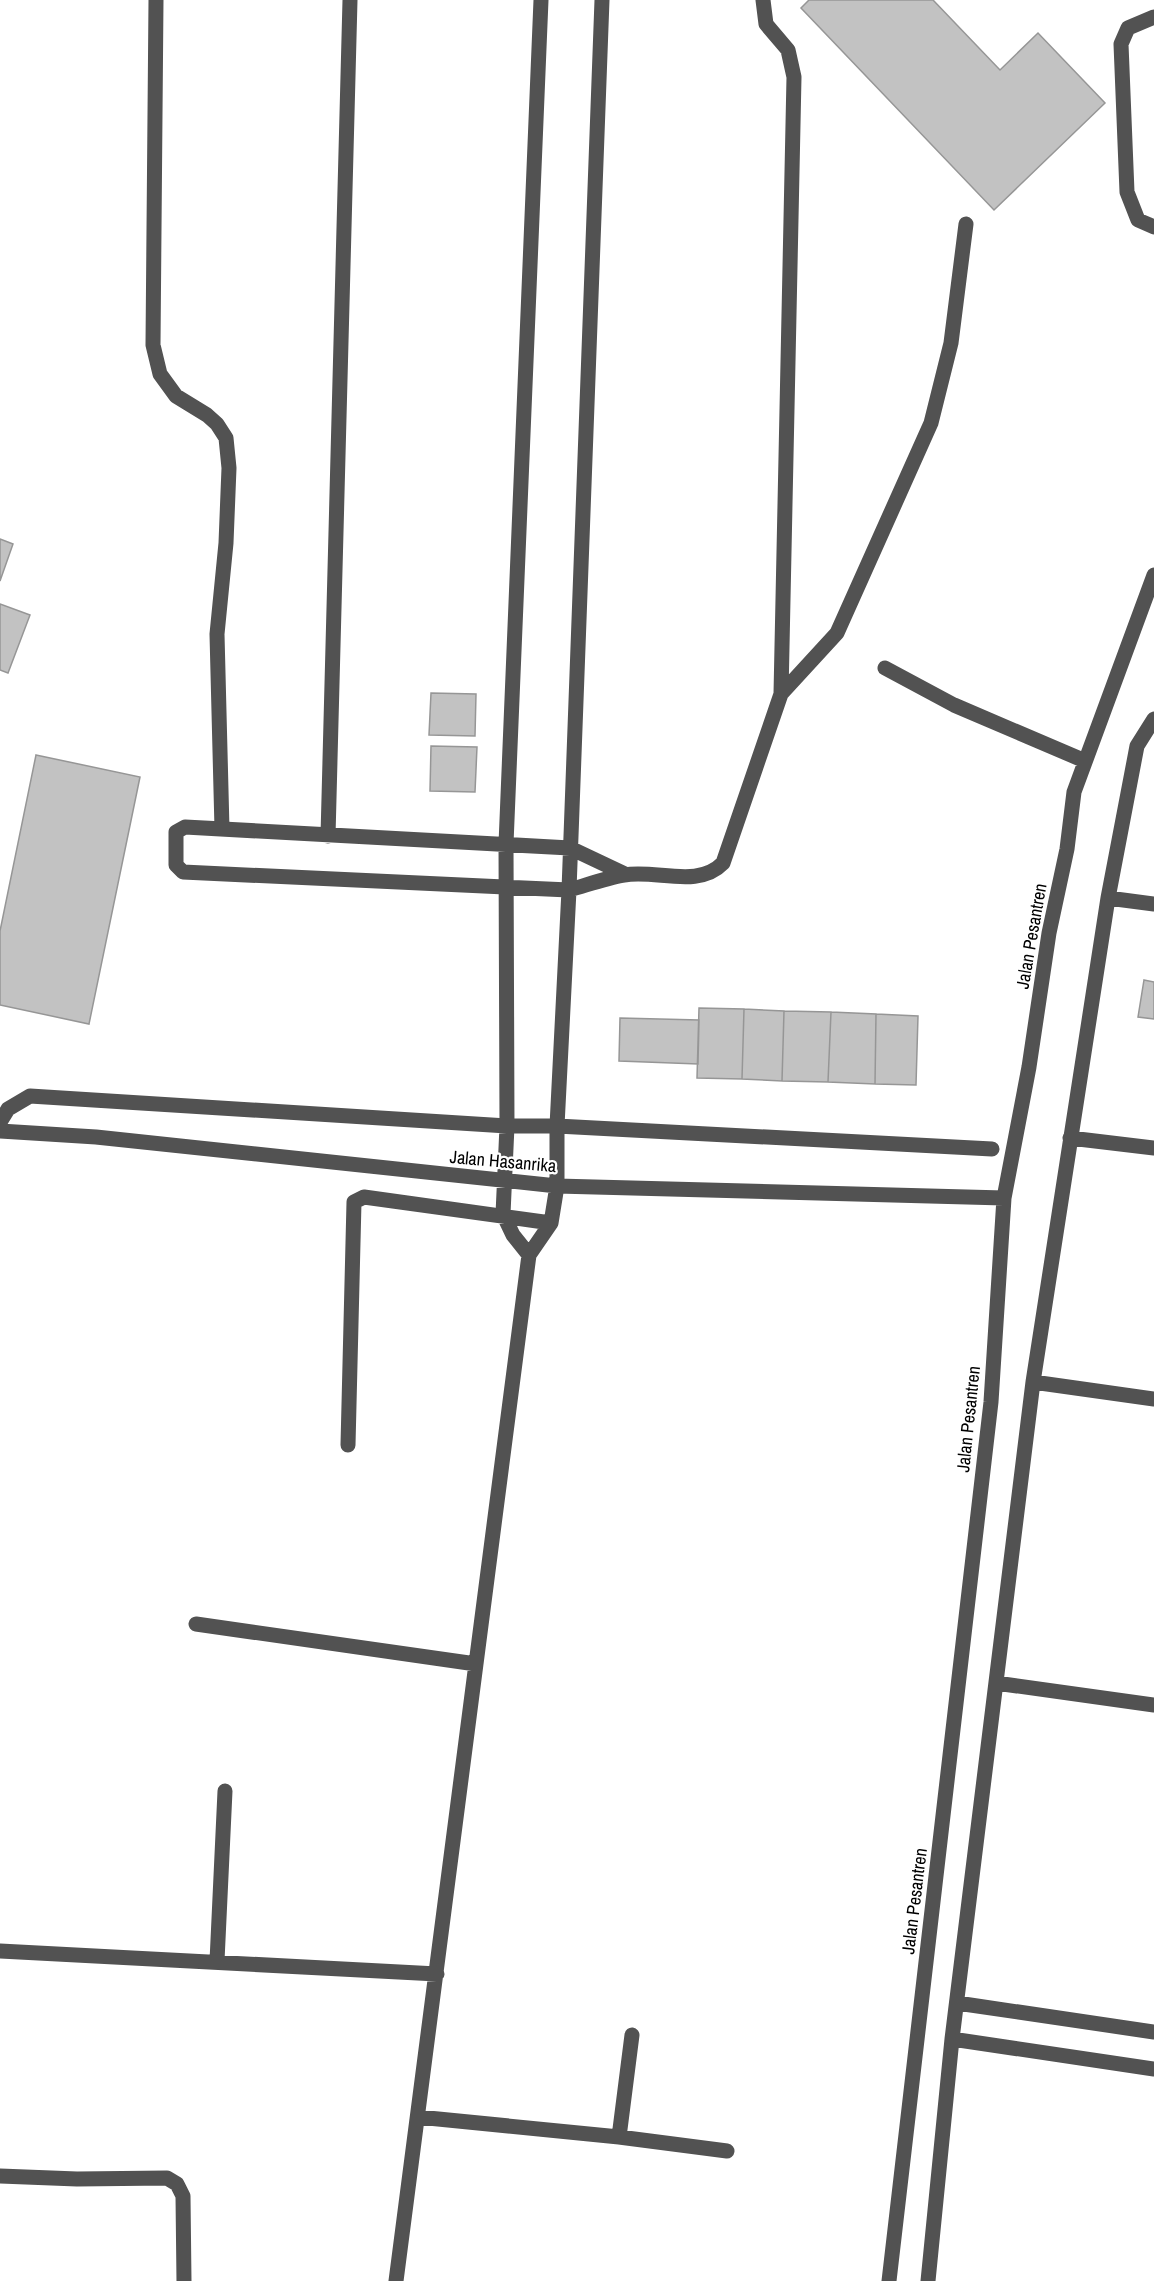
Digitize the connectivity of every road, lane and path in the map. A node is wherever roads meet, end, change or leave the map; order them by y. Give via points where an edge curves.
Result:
1 (156, 0) edge
2 (350, 0) edge
3 (541, 0) edge
4 (602, 0) edge
5 (763, 0) edge
6 (1154, 17) edge
7 (966, 224) dead end
8 (1154, 227) edge
9 (1154, 575) edge
10 (885, 668) dead end
11 (782, 694) junction
12 (1154, 719) edge
13 (1085, 760) junction
14 (222, 829) junction
15 (328, 836) junction
16 (506, 844) junction
17 (570, 848) junction
18 (625, 874) junction
19 (506, 888) junction
20 (569, 890) junction
21 (1108, 898) junction
22 (1154, 904) edge
23 (0, 1122) edge
24 (507, 1126) junction
25 (557, 1126) junction
26 (0, 1131) edge
27 (1070, 1138) junction
28 (1154, 1148) edge
29 (992, 1149) dead end
30 (506, 1180) junction
31 (557, 1186) junction
32 (1004, 1198) junction
33 (503, 1214) junction
34 (551, 1223) junction
35 (528, 1255) junction
36 (1033, 1382) junction
37 (1154, 1399) edge
38 (348, 1445) dead end
39 (196, 1624) dead end
40 (476, 1664) junction
41 (996, 1683) junction
42 (1154, 1705) edge
43 (225, 1791) dead end
44 (0, 1951) edge
45 (217, 1961) junction
46 (436, 1974) junction
47 (957, 2003) junction
48 (1154, 2032) edge
49 (632, 2035) dead end
50 (952, 2039) junction
51 (1154, 2069) edge
52 (418, 2117) junction
53 (619, 2137) junction
54 (727, 2151) dead end
55 (0, 2176) edge
56 (184, 2281) edge
57 (396, 2281) edge
58 (889, 2281) edge
59 (928, 2281) edge

1 - 14 street via 153,345 160,374 176,396 217,424 226,438 229,468 218,634
2 - 15 street
3 - 16 street
4 - 17 street
5 - 11 street via 766,24 788,50 794,77
6 - 8 street via 1128,28 1121,44 1127,192 1138,220
7 - 11 street via 951,343 931,423 837,633
9 - 13 street, Jalan Pesantren
10 - 13 street via 954,705
11 - 18 street via 723,863 715,872 702,876
12 - 21 street via 1137,746
13 - 32 street, Jalan Pesantren via 1074,792
14 - 15 street
14 - 19 street via 185,826 176,832 178,870
15 - 16 street
16 - 17 street
16 - 19 street
17 - 18 street
17 - 20 street
18 - 20 street
19 - 20 street
19 - 24 street
20 - 25 street
21 - 22 street
21 - 27 street
23 - 24 street via 8,1109 30,1096
24 - 25 street
24 - 30 street
25 - 29 street
25 - 31 street
26 - 30 street, Jalan Hasanrika via 96,1137
27 - 28 street
27 - 36 street
30 - 31 street, Jalan Hasanrika
30 - 33 street
31 - 32 street, Jalan Hasanrika
31 - 34 street
32 - 58 street, Jalan Pesantren via 991,1401
33 - 34 street
33 - 35 street
33 - 38 street via 364,1197 354,1202
34 - 35 street
35 - 40 street
36 - 37 street
36 - 41 street
39 - 40 street
40 - 46 street
41 - 42 street
41 - 47 street
43 - 45 street
44 - 45 street
45 - 46 street
46 - 52 street
47 - 48 street
47 - 50 street
49 - 53 street
50 - 51 street
50 - 59 street
52 - 53 street
52 - 57 street
53 - 54 street
55 - 56 street via 167,2178 177,2184 183,2196

